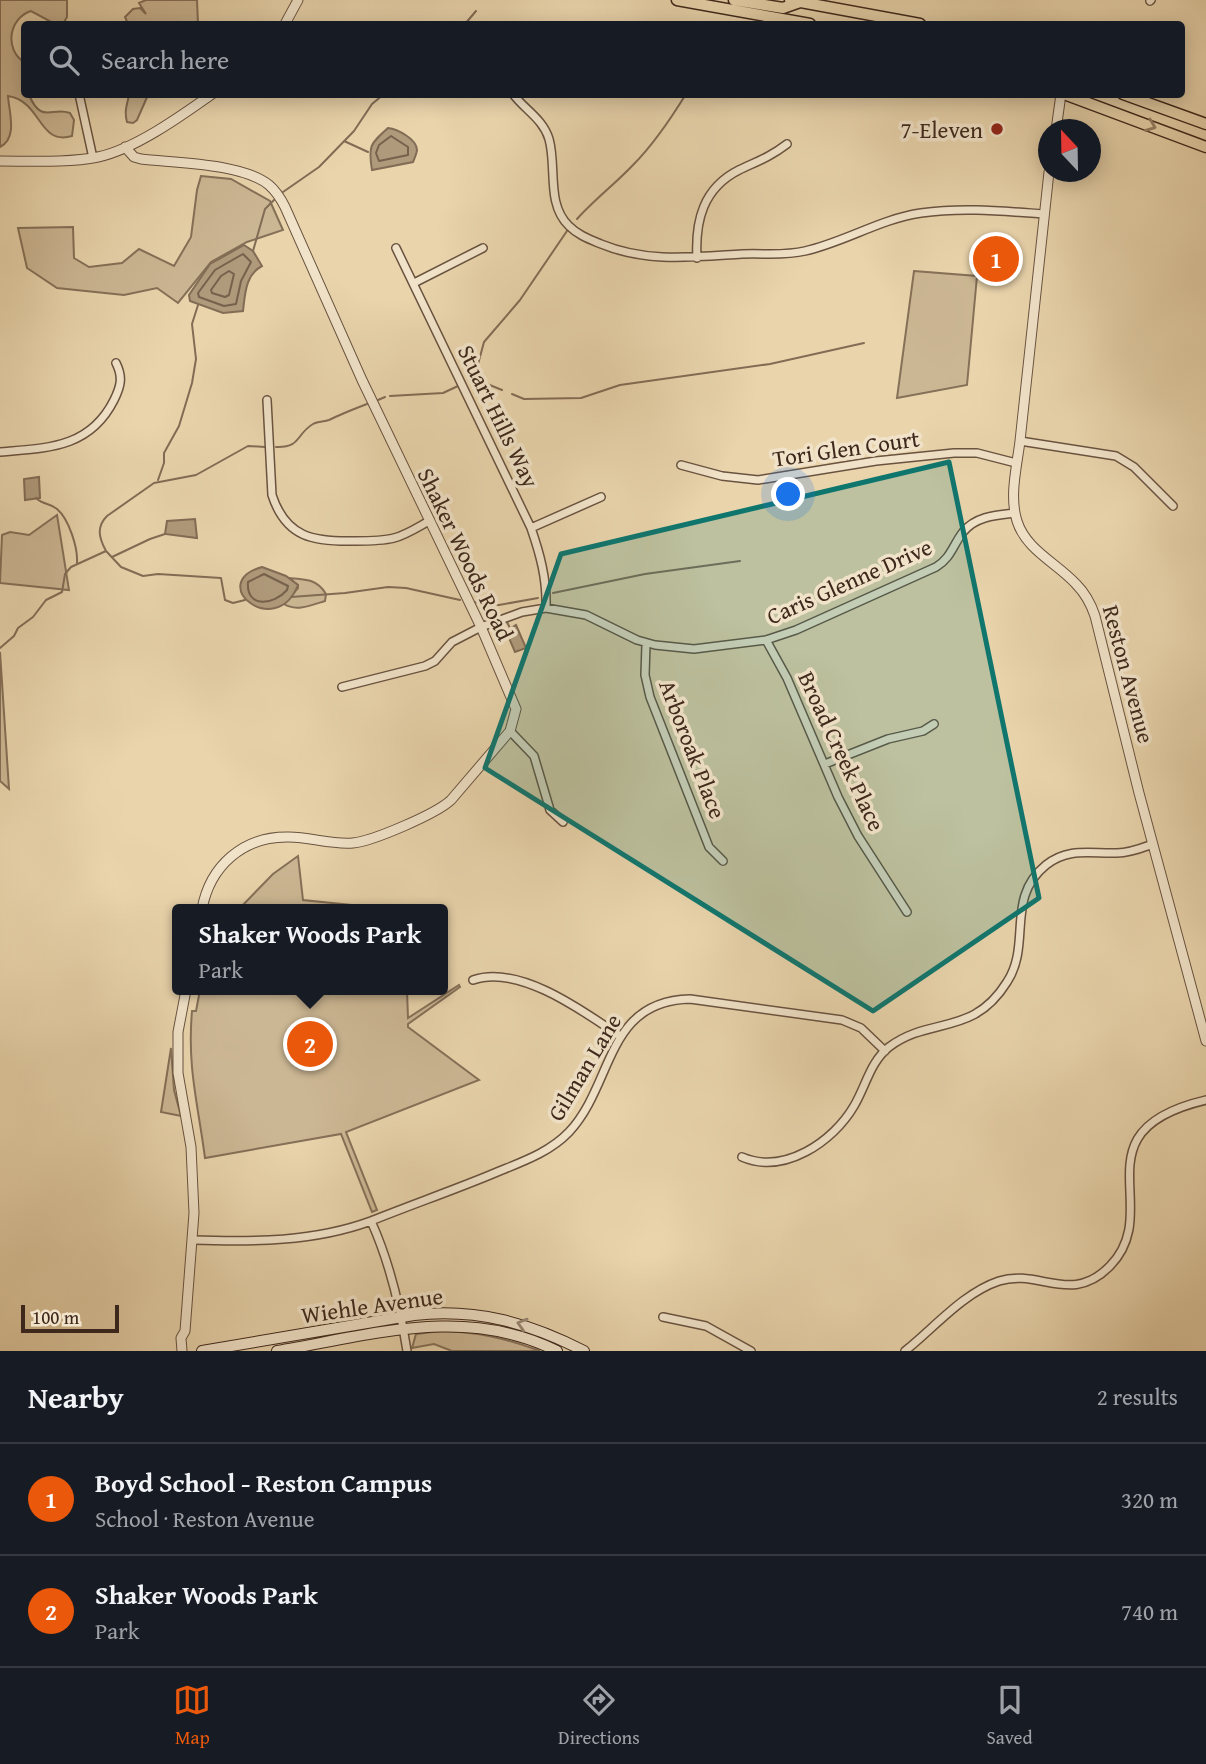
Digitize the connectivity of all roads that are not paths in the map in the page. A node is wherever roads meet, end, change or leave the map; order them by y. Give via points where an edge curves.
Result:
1 (298, 0) edge
2 (677, 0) edge
3 (734, 0) edge
4 (824, 0) edge
5 (795, 1) edge
6 (841, 8) junction
7 (287, 21) edge
8 (793, 21) edge
9 (905, 21) edge
10 (80, 98) edge
11 (205, 98) edge
12 (517, 98) edge
13 (1061, 98) edge
14 (1073, 98) edge
15 (1135, 98) edge
16 (1058, 119) edge
17 (1206, 124) edge
18 (787, 144) dead end
19 (125, 147) junction
20 (1206, 147) edge
21 (93, 158) junction
22 (0, 161) edge
23 (1048, 182) edge
24 (1043, 214) junction
25 (396, 248) dead end
26 (483, 248) dead end
27 (697, 258) junction
28 (414, 283) junction
29 (116, 363) dead end
30 (267, 400) dead end
31 (1020, 441) junction
32 (0, 452) edge
33 (1016, 463) junction
34 (681, 465) dead end
35 (601, 497) dead end
36 (1173, 506) dead end
37 (1015, 513) junction
38 (429, 521) junction
39 (531, 528) junction
40 (546, 608) junction
41 (481, 627) junction
42 (766, 640) junction
43 (646, 643) junction
44 (342, 687) dead end
45 (934, 724) dead end
46 (510, 731) junction
47 (825, 764) junction
48 (563, 822) dead end
49 (1153, 844) junction
50 (723, 861) dead end
51 (203, 904) edge
52 (907, 912) dead end
53 (473, 980) dead end
54 (185, 995) edge
55 (620, 1036) junction
56 (1206, 1041) edge
57 (885, 1051) junction
58 (1206, 1100) edge
59 (742, 1157) dead end
60 (371, 1222) junction
61 (193, 1240) junction
62 (402, 1317) junction
63 (663, 1317) dead end
64 (404, 1330) junction
65 (184, 1351) edge
66 (202, 1351) edge
67 (277, 1351) edge
68 (407, 1351) edge
69 (557, 1351) edge
70 (584, 1351) edge
71 (751, 1351) edge
72 (905, 1351) edge

1 - 7 street
2 - 8 highway
3 - 5 highway via 783,8
4 - 6 highway
5 - 6 highway
6 - 9 highway
10 - 21 street
11 - 19 street
12 - 27 street via 549,138 555,202 567,224 619,252
13 - 16 street
14 -> 20 highway
15 - 17 highway
18 - 27 street via 726,177 707,198 696,235
19 - 21 street
19 - 38 street, Shaker Woods Road via 137,158 239,173 274,190
21 - 22 street
23 - 24 street, Reston Avenue
24 - 27 street via 953,209 895,218 777,256
24 - 31 street, Reston Avenue
25 - 28 street, Stuart Hills Way
26 - 28 street
28 - 39 street, Stuart Hills Way
29 - 32 street via 121,374 119,389 100,421 86,433 51,448
30 - 38 street via 272,495 291,527 314,540 353,541 394,538
31 - 33 street, Reston Avenue
31 - 36 street via 1116,456 1134,467
33 - 34 street, Tori Glen Court via 977,453 954,453 758,480
33 - 37 street, Reston Avenue
35 - 39 street
37 - 42 street, Caris Glenne Drive via 975,522 936,567
37 - 49 street, Reston Avenue via 1027,539 1077,585 1091,605
38 - 41 street, Shaker Woods Road
39 - 40 street, Stuart Hills Way via 542,561
40 - 41 street, Caris Glenne Drive
40 - 43 street, Caris Glenne Drive via 586,615
41 - 44 street, Caris Glenne Drive via 452,642 425,666
41 - 46 street, Shaker Woods Road via 516,709
42 - 43 street, Caris Glenne Drive via 694,649
42 - 47 street, Broad Creek Place
43 - 50 street, Arboroak Place via 650,697 709,847
45 - 47 street
46 - 48 street via 534,756 550,810
46 - 51 street via 440,810 354,843 289,837 253,843 218,869
47 - 52 street, Broad Creek Place via 858,836
49 - 56 street, Reston Avenue
49 - 57 street via 1127,853 1079,851 1046,865 1033,878 1022,901 1016,964 999,994 974,1016 908,1036
53 - 55 street via 495,976 541,989
54 - 61 street via 178,1063 192,1156
55 - 57 street, Gilman Lane via 648,1009 690,999 842,1020 861,1028
55 - 60 street, Gilman Lane via 586,1108 561,1140 536,1156
57 - 59 street via 853,1108 824,1140 777,1161
58 - 72 street via 1173,1110 1147,1126 1137,1140 1129,1176 1127,1234 1116,1259 1100,1275 1073,1285 1013,1279 983,1287
60 - 61 street, Gilman Lane via 277,1241
60 - 62 street
61 - 65 street via 181,1338
62 - 64 street
62 - 66 main road, Wiehle Avenue
70 -> 62 main road, Wiehle Avenue via 544,1331 498,1318 459,1313
63 - 71 street via 706,1326
64 - 67 main road, Wiehle Avenue
64 - 68 street
64 - 69 main road, Wiehle Avenue via 474,1326 513,1333

